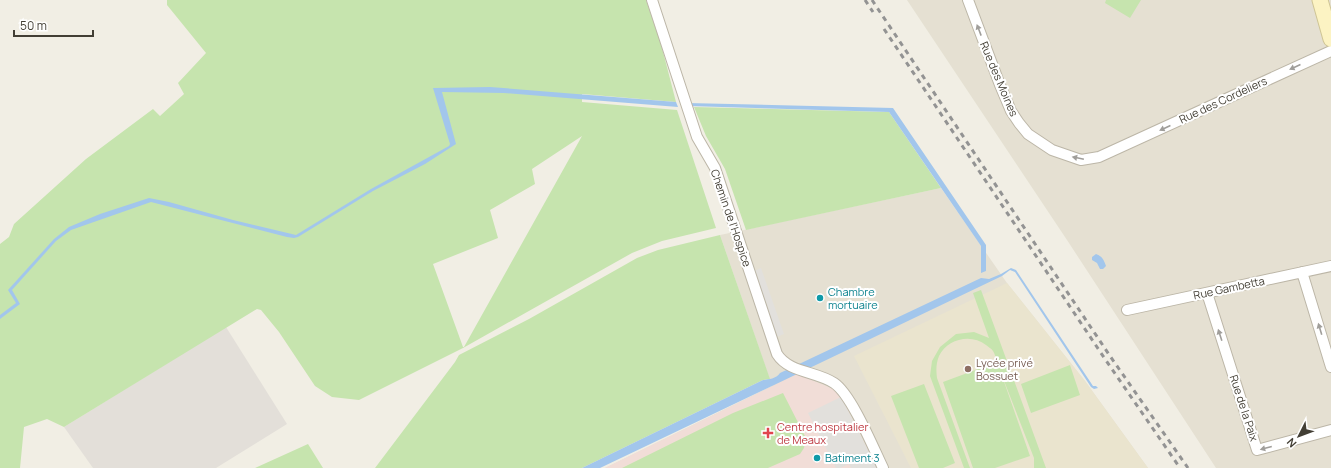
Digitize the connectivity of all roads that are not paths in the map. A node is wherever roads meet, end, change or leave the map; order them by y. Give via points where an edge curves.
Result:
1 (652, 0) edge
2 (968, 0) edge
3 (1320, 0) edge
4 (1331, 39) edge
5 (1331, 51) edge
6 (1115, 150) joint
7 (1331, 266) edge
8 (1302, 272) junction
9 (1207, 293) junction
10 (1128, 310) dead end
11 (1331, 367) edge
12 (1331, 430) edge
13 (883, 468) edge

1 - 13 street, Chemin de l'Hospice via 698,137 715,168 777,354 788,365 827,379 845,394
6 -> 2 street, Rue des Moines via 1099,157 1081,160 1052,150 1028,134 1011,111
3 - 4 street
5 -> 6 street, Rue des Cordeliers
7 - 8 street, Rue Gambetta
8 - 9 street, Rue Gambetta
11 -> 8 street
9 - 10 street, Rue Gambetta
12 -> 9 street, Rue de la Paix via 1257,450

